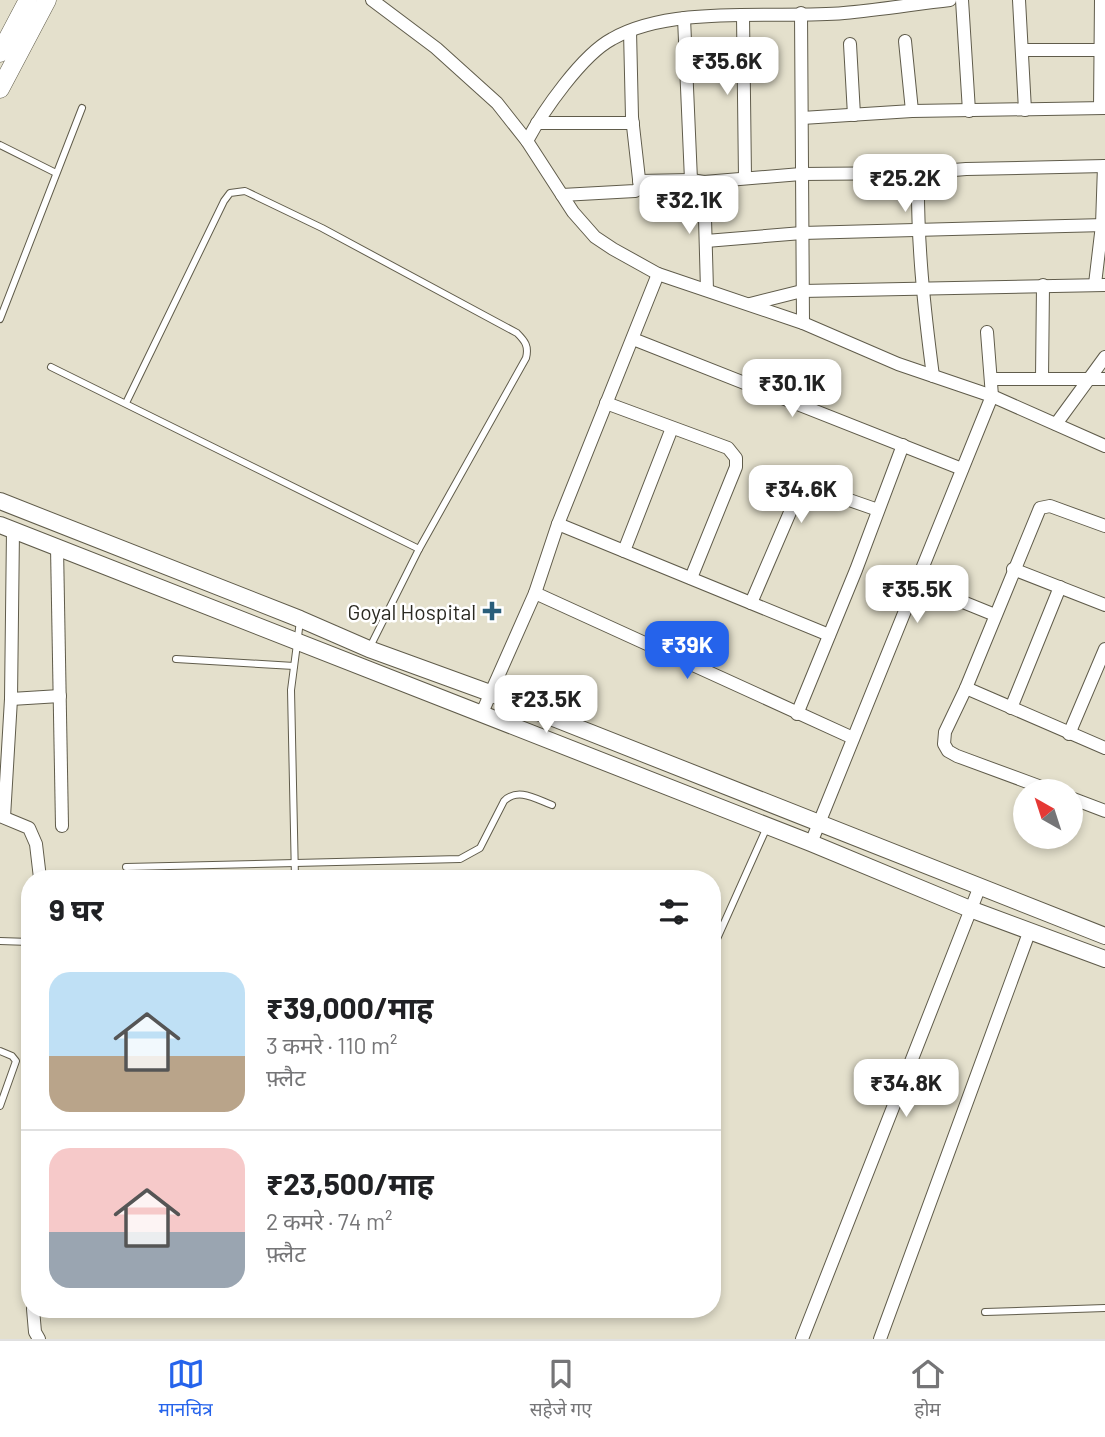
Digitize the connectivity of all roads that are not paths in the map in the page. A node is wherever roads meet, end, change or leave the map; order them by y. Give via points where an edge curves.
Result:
1 (28, 0) edge
2 (47, 0) edge
3 (372, 0) edge
4 (780, 0) edge
5 (950, 0) edge
6 (962, 0) edge
7 (1019, 0) edge
8 (1101, 0) edge
9 (801, 13) junction
10 (781, 14) junction
11 (743, 16) junction
12 (684, 18) junction
13 (630, 31) junction
14 (905, 41) dead end
15 (850, 44) dead end
16 (1023, 50) junction
17 (1103, 50) edge
18 (0, 53) edge
19 (0, 89) edge
20 (82, 107) dead end
21 (1103, 108) edge
22 (1025, 110) junction
23 (912, 111) junction
24 (969, 111) junction
25 (854, 115) junction
26 (802, 118) junction
27 (537, 123) junction
28 (633, 123) junction
29 (527, 141) junction
30 (0, 145) edge
31 (1105, 166) edge
32 (57, 173) junction
33 (918, 173) junction
34 (801, 174) junction
35 (745, 178) junction
36 (639, 181) junction
37 (697, 181) junction
38 (562, 195) junction
39 (1103, 225) edge
40 (917, 230) junction
41 (802, 233) junction
42 (706, 240) junction
43 (658, 274) junction
44 (1100, 284) edge
45 (1043, 285) junction
46 (707, 290) junction
47 (922, 290) junction
48 (802, 291) junction
49 (750, 304) junction
50 (0, 319) edge
51 (803, 323) junction
52 (987, 332) dead end
53 (633, 339) junction
54 (1105, 356) edge
55 (51, 367) dead end
56 (933, 376) junction
57 (992, 379) junction
58 (1042, 379) junction
59 (1088, 379) junction
60 (1105, 379) edge
61 (992, 396) junction
62 (126, 403) junction
63 (606, 403) junction
64 (1056, 424) junction
65 (672, 428) junction
66 (903, 444) junction
67 (1105, 446) edge
68 (962, 469) junction
69 (0, 501) edge
70 (878, 510) junction
71 (558, 524) junction
72 (3, 526) edge
73 (1105, 526) edge
74 (57, 547) junction
75 (419, 549) junction
76 (624, 551) junction
77 (148, 559) junction
78 (1013, 569) junction
79 (691, 578) junction
80 (141, 580) junction
81 (916, 583) junction
82 (1060, 587) junction
83 (535, 593) junction
84 (751, 603) junction
85 (1105, 605) edge
86 (995, 615) junction
87 (5, 619) edge
88 (300, 619) junction
89 (829, 635) junction
90 (297, 642) junction
91 (369, 649) junction
92 (1105, 649) edge
93 (176, 659) dead end
94 (294, 666) junction
95 (966, 688) junction
96 (490, 693) junction
97 (60, 696) junction
98 (11, 699) junction
99 (1011, 708) junction
100 (797, 714) junction
101 (481, 715) junction
102 (1069, 734) junction
103 (853, 738) junction
104 (1105, 748) edge
105 (1021, 779) edge
106 (1083, 803) edge
107 (552, 805) dead end
108 (1105, 811) edge
109 (2, 817) edge
110 (819, 822) junction
111 (62, 826) dead end
112 (768, 827) junction
113 (811, 843) junction
114 (295, 862) junction
115 (126, 867) dead end
116 (40, 870) edge
117 (295, 870) edge
118 (980, 886) junction
119 (971, 909) junction
120 (721, 930) edge
121 (1030, 930) junction
122 (1105, 936) edge
123 (0, 941) edge
124 (21, 942) edge
125 (1104, 955) edge
126 (0, 1051) edge
127 (0, 1106) edge
128 (1105, 1308) edge
129 (985, 1312) dead end
130 (34, 1318) edge
131 (39, 1339) edge
132 (802, 1339) edge
133 (880, 1339) edge

1 - 18 main road
2 - 19 main road
3 - 29 street via 467,74
4 - 10 street
5 - 9 street via 842,13
6 - 24 street
7 - 16 street
8 - 17 street
9 - 10 street
9 - 26 street
10 - 11 street
11 - 12 street
11 - 35 street
12 - 13 street
12 - 37 street
13 - 27 street via 585,60
13 - 28 street
14 - 23 street
15 - 25 street
16 - 17 street
16 - 22 street
17 - 21 street
20 - 32 lane
21 - 22 street
22 - 24 street
23 - 24 street
23 - 25 street
25 - 26 street
26 - 34 street
27 - 28 street
27 - 29 street
28 - 36 street
29 - 38 street
30 - 32 lane
31 - 33 street
31 - 39 street
32 - 50 lane
33 - 34 street
33 - 40 street
34 - 35 street
34 - 41 street
35 - 37 street
36 - 37 street
36 - 38 street via 640,188 635,191
37 - 42 street
38 - 43 street via 596,237
39 - 40 street
39 - 44 street
40 - 41 street
40 - 47 street
41 - 42 street
41 - 48 street
42 - 46 street
43 - 46 street
43 - 53 street
44 - 45 street
45 - 47 street
45 - 58 street
46 - 49 street
47 - 48 street
47 - 56 street
48 - 49 street
48 - 51 street
49 - 51 street
51 - 56 street
52 - 57 street
53 - 63 street
53 - 66 street
54 - 59 street
55 - 62 lane
56 - 61 street
57 - 58 street
57 - 61 street
58 - 59 street
59 - 60 street
59 - 64 street
61 - 64 street
61 - 68 street
62 - 75 lane
62 - 75 lane via 230,193 245,191 322,228 517,333 528,349
63 - 65 street
63 - 71 street
64 - 67 street
65 - 76 street
65 - 79 street via 728,448 736,458
66 - 68 street
66 - 70 street
68 - 81 street
69 - 77 main road
70 - 84 street via 812,487 800,489
70 - 89 street
71 - 76 street
71 - 83 street
72 - 74 main road
72 - 87 street
73 - 78 street via 1049,506 1040,508
74 - 80 main road
74 - 97 street
75 - 91 lane
76 - 79 street
77 - 80 main road
77 - 88 main road
78 - 82 street
78 - 86 street
79 - 84 street
80 - 90 main road
81 - 86 street
81 - 103 street
82 - 85 street
82 - 99 street
83 - 96 street
83 - 100 street
84 - 89 street
86 - 95 street
87 - 98 street
88 - 90 lane
88 - 91 main road
89 - 100 street
90 - 94 lane
90 - 101 main road
91 - 96 main road
92 - 102 street
93 - 94 lane
94 - 114 lane
95 - 99 street
95 - 105 street via 945,732 948,751
96 - 101 street
96 - 110 main road
97 - 98 street
97 - 111 street
98 - 109 street
99 - 102 street
100 - 103 street
101 - 112 main road
102 - 104 street
103 - 110 street
106 - 108 street
107 - 114 lane via 517,793 510,795 480,848 460,859
109 - 116 street via 29,828
110 - 113 street
110 - 118 main road
112 - 113 main road
112 - 120 lane
113 - 119 main road
114 - 115 lane
114 - 117 lane
118 - 119 street
118 - 122 main road
119 - 121 main road
119 - 132 street
121 - 125 main road
121 - 133 street
123 - 124 lane
126 - 127 lane via 16,1061
128 - 129 lane
130 - 131 street

